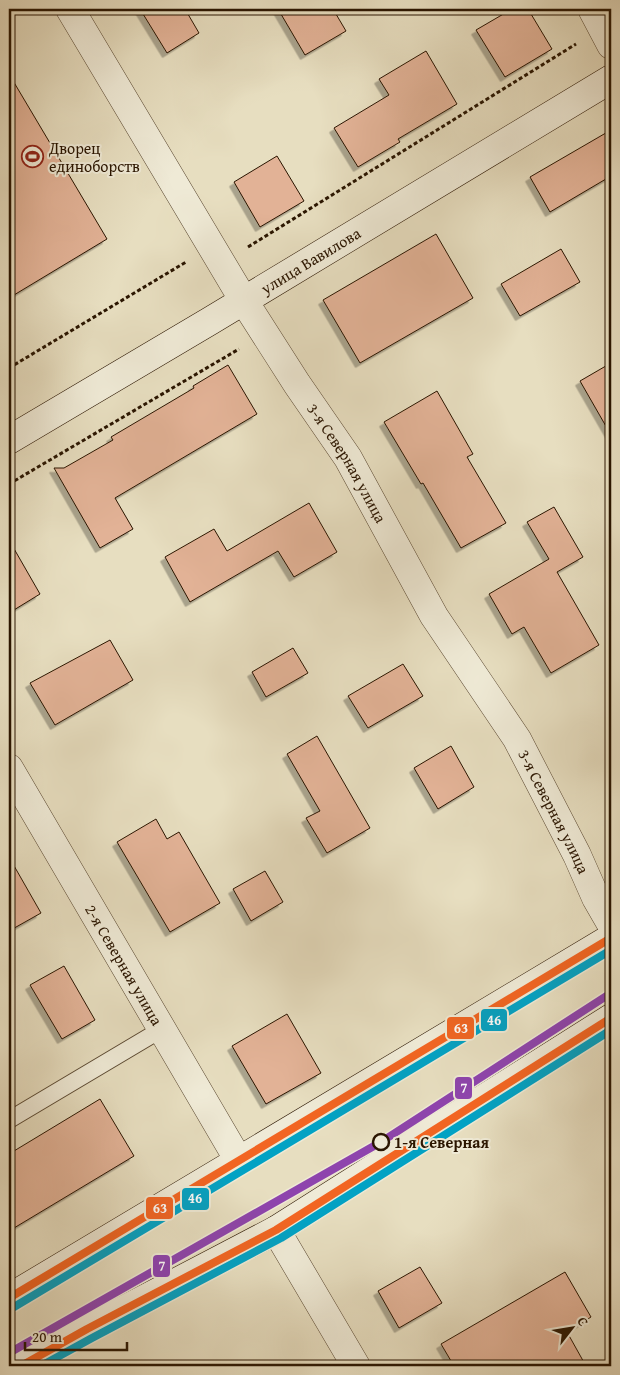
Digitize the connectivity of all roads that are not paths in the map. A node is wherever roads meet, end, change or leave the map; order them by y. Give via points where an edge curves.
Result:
1 (70, 9) edge
2 (611, 79) edge
3 (244, 301) junction
4 (9, 440) edge
5 (9, 768) edge
6 (611, 924) edge
7 (611, 938) edge
8 (611, 1018) edge
9 (162, 1029) junction
10 (9, 1120) edge
11 (239, 1160) junction
12 (276, 1230) junction
13 (9, 1298) edge
14 (21, 1366) edge
15 (356, 1366) edge

1 - 3 street, 3-я Северная улица
2 - 3 street, улица Вавилова
3 - 4 street, улица Вавилова
3 - 6 street, 3-я Северная улица via 348,458 434,616 517,739
5 - 9 street, 2-я Северная улица
7 - 11 street
8 - 12 street
9 - 10 lane
9 - 11 street, 2-я Северная улица
11 - 13 street
12 - 14 street
12 - 15 street

